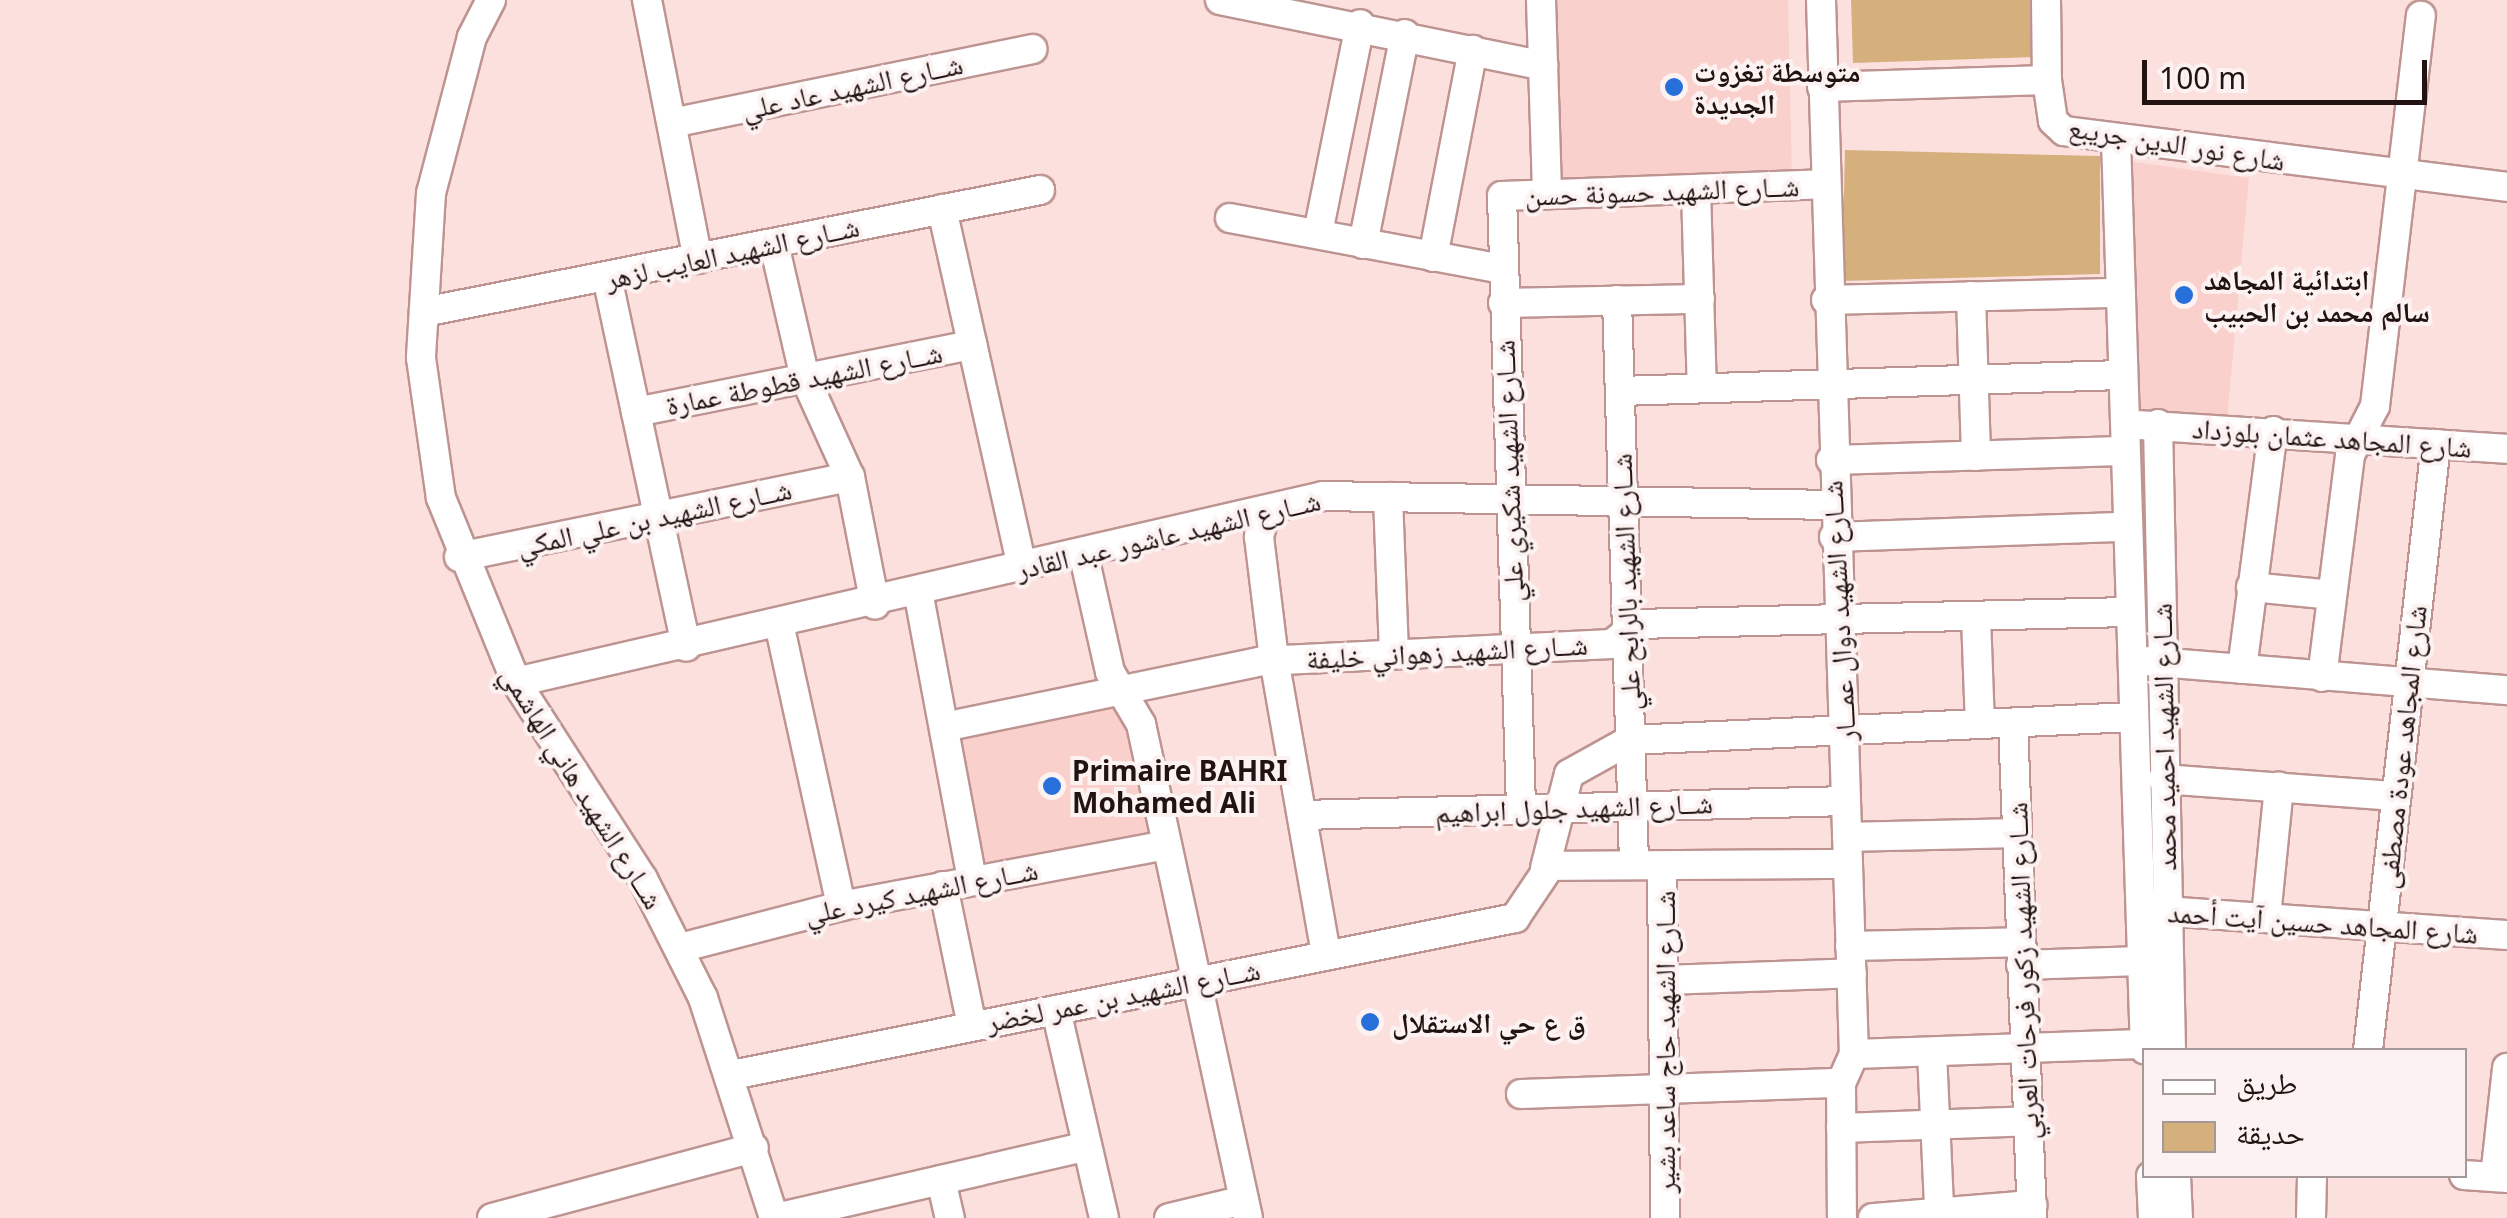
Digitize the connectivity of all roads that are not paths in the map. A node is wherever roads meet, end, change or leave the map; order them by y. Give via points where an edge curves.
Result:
1 (491, 0) edge
2 (648, 0) edge
3 (1220, 0) edge
4 (1541, 0) edge
5 (1822, 0) edge
6 (2046, 0) edge
7 (1333, 8) edge
8 (2422, 16) dead end
9 (1360, 24) junction
10 (1405, 34) junction
11 (1032, 49) dead end
12 (1473, 50) junction
13 (1543, 66) junction
14 (2047, 80) junction
15 (1822, 87) junction
16 (672, 123) junction
17 (2116, 138) junction
18 (2402, 175) junction
19 (1822, 184) junction
20 (2507, 187) edge
21 (1040, 190) dead end
22 (1696, 190) junction
23 (1547, 194) junction
24 (1502, 196) joint
25 (942, 209) junction
26 (1230, 218) dead end
27 (1318, 234) junction
28 (774, 244) junction
29 (1363, 244) junction
30 (1433, 257) junction
31 (698, 260) junction
32 (1502, 269) junction
33 (608, 277) junction
34 (2121, 293) junction
35 (1971, 296) junction
36 (1700, 299) junction
37 (1618, 300) junction
38 (1826, 300) junction
39 (1502, 302) junction
40 (424, 312) junction
41 (972, 345) junction
42 (2122, 374) junction
43 (805, 378) junction
44 (1973, 378) junction
45 (1828, 384) junction
46 (1702, 388) junction
47 (1620, 391) junction
48 (636, 412) junction
49 (2158, 424) junction
50 (2273, 431) junction
51 (2360, 438) junction
52 (2123, 439) junction
53 (2436, 444) junction
54 (2507, 449) edge
55 (1976, 456) junction
56 (1831, 460) junction
57 (850, 477) junction
58 (1388, 497) junction
59 (1506, 499) junction
60 (1622, 501) junction
61 (1832, 504) junction
62 (1266, 512) junction
63 (658, 516) junction
64 (2125, 527) junction
65 (1834, 537) junction
66 (1083, 552) junction
67 (458, 557) junction
68 (1022, 566) junction
69 (2251, 587) junction
70 (918, 591) junction
71 (2332, 595) junction
72 (875, 606) junction
73 (2129, 612) junction
74 (1976, 616) junction
75 (1838, 620) junction
76 (780, 628) junction
77 (1625, 637) junction
78 (686, 647) junction
79 (1514, 648) junction
80 (1394, 654) junction
81 (1274, 659) junction
82 (2131, 660) junction
83 (2161, 661) junction
84 (2242, 669) junction
85 (2322, 677) junction
86 (516, 682) junction
87 (2407, 684) junction
88 (1121, 690) junction
89 (2507, 690) edge
90 (2132, 717) junction
91 (1980, 724) junction
92 (2014, 724) junction
93 (944, 727) junction
94 (1844, 730) junction
95 (1630, 740) junction
96 (2163, 779) junction
97 (2279, 787) junction
98 (2394, 796) junction
99 (1846, 801) junction
100 (1631, 804) junction
101 (1558, 806) junction
102 (1521, 807) junction
103 (1302, 815) junction
104 (2017, 832) junction
105 (1166, 844) junction
106 (1848, 850) junction
107 (1648, 864) junction
108 (1545, 868) junction
109 (972, 880) junction
110 (943, 886) junction
111 (841, 906) junction
112 (2152, 910) junction
113 (2266, 917) junction
114 (2382, 927) junction
115 (2507, 935) edge
116 (680, 948) junction
117 (2021, 954) junction
118 (1326, 955) junction
119 (1851, 959) junction
120 (2141, 961) junction
121 (1196, 980) junction
122 (1665, 980) junction
123 (1056, 1010) junction
124 (972, 1026) junction
125 (2158, 1047) edge
126 (2368, 1048) edge
127 (2024, 1049) junction
128 (1932, 1052) junction
129 (1854, 1054) junction
130 (2507, 1068) edge
131 (732, 1074) junction
132 (1841, 1083) junction
133 (1666, 1092) junction
134 (1521, 1094) dead end
135 (2028, 1122) junction
136 (1935, 1124) junction
137 (1842, 1128) junction
138 (1087, 1146) junction
139 (754, 1148) junction
140 (2467, 1175) edge
141 (2152, 1178) edge
142 (2176, 1178) edge
143 (2312, 1178) edge
144 (2501, 1178) edge
145 (941, 1180) junction
146 (1246, 1209) edge
147 (1939, 1209) junction
148 (2032, 1212) edge
149 (492, 1218) edge
150 (775, 1218) edge
151 (950, 1218) edge
152 (1104, 1218) edge
153 (1169, 1218) edge
154 (1665, 1218) edge
155 (1842, 1218) edge
156 (1873, 1218) edge
157 (2154, 1218) edge
158 (2178, 1218) edge
159 (2311, 1218) edge

1 - 40 street, شــارع الشهيد هاني الهاشمي via 472,37 432,193
2 - 16 street
3 - 7 street
4 - 13 street
5 - 15 street, شــارع الشهيد دوال عمـــار
6 - 14 street
7 - 9 street
8 - 18 street
9 - 10 street
9 - 27 street
10 - 12 street
10 - 29 street
11 - 16 street, شــارع الشهيد عاد علي
12 - 13 street
12 - 30 street
13 - 23 street
14 - 15 street, شارع نور الدين جريبع
14 - 17 street, شارع نور الدين جريبع via 2060,128
15 - 19 street, شــارع الشهيد دوال عمـــار
16 - 31 street
17 - 18 street, شارع نور الدين جريبع
17 - 34 street, شــارع الشهيد احميد محمد
18 - 20 street, شارع نور الدين جريبع
18 - 51 street via 2375,406
19 - 22 street, شــارع الشهيد حسونة حسن
19 - 38 street, شــارع الشهيد دوال عمـــار
21 - 25 street, شــارع الشهيد العايب لزهر
22 - 23 street, شــارع الشهيد حسونة حسن
22 - 36 street
23 - 24 street, شــارع الشهيد حسونة حسن
24 - 32 street, شــارع الشهيد شكيري علي
25 - 28 street, شــارع الشهيد العايب لزهر
25 - 41 street
26 - 27 street
27 - 29 street
28 - 31 street, شــارع الشهيد العايب لزهر
28 - 43 street
29 - 30 street
30 - 32 street
31 - 33 street, شــارع الشهيد العايب لزهر
32 - 39 street, شــارع الشهيد شكيري علي
33 - 40 street, شــارع الشهيد العايب لزهر
33 - 48 street
34 - 35 street
34 - 42 street, شــارع الشهيد احميد محمد
35 - 38 street
35 - 44 street
36 - 37 street
36 - 46 street
37 - 39 street
37 - 47 street, شــارع الشهيد بالرابح علي
38 - 45 street, شــارع الشهيد دوال عمـــار
39 - 59 street, شــارع الشهيد شكيري علي
40 - 67 street, شــارع الشهيد هاني الهاشمي via 430,443
41 - 43 street, شــارع الشهيد قطوطة عمارة
41 - 68 street
42 - 44 street
42 - 52 street, شــارع الشهيد احميد محمد
43 - 48 street, شــارع الشهيد قطوطة عمارة
43 - 57 street
44 - 45 street
44 - 55 street
45 - 46 street
45 - 56 street, شــارع الشهيد دوال عمـــار
46 - 47 street
47 - 60 street, شــارع الشهيد بالرابح علي
48 - 63 street
49 - 50 street, شارع المجاهد عثمان بلوزداد
49 - 52 street, شارع المجاهد عثمان بلوزداد
49 - 83 street, شــارع الشهيد احميد محمد
50 - 51 street, شارع المجاهد عثمان بلوزداد
50 - 69 street
51 - 53 street, شارع المجاهد عثمان بلوزداد
51 - 71 street via 2350,455
52 - 55 street, شارع المجاهد عثمان بلوزداد
52 - 64 street, شــارع الشهيد احميد محمد
53 - 54 street, شارع المجاهد عثمان بلوزداد
53 - 87 street, شارع المجاهد عودة مصطفى
55 - 56 street, شارع المجاهد عثمان بلوزداد
56 - 61 street, شــارع الشهيد دوال عمـــار
57 - 63 street, شــارع الشهيد بن علي المكي
57 - 72 street
58 - 59 street, شــارع الشهيد عاشور عبد القادر
58 - 62 street, شــارع الشهيد عاشور عبد القادر via 1323,496
58 - 80 street
59 - 60 street, شــارع الشهيد عاشور عبد القادر
59 - 79 street, شــارع الشهيد شكيري علي
60 - 61 street, شــارع الشهيد عاشور عبد القادر
60 - 77 street, شــارع الشهيد بالرابح علي
61 - 65 street, شــارع الشهيد دوال عمـــار
62 - 66 street, شــارع الشهيد عاشور عبد القادر
62 - 81 street via 1260,536
63 - 67 street, شــارع الشهيد بن علي المكي
63 - 78 street
64 - 65 street
64 - 73 street, شــارع الشهيد احميد محمد
65 - 75 street, شــارع الشهيد دوال عمـــار
66 - 68 street, شــارع الشهيد عاشور عبد القادر
66 - 88 street
67 - 86 street, شــارع الشهيد هاني الهاشمي
68 - 70 street, شــارع الشهيد عاشور عبد القادر
69 - 71 street
69 - 84 street
70 - 72 street, شــارع الشهيد عاشور عبد القادر
70 - 93 street
71 - 85 street
72 - 76 street, شــارع الشهيد عاشور عبد القادر
73 - 74 street, شــارع الشهيد زهواني خليفة
73 - 82 street, شــارع الشهيد احميد محمد
74 - 75 street, شــارع الشهيد زهواني خليفة
74 - 91 street
75 - 77 street, شــارع الشهيد زهواني خليفة via 1637,624
75 - 94 street, شــارع الشهيد دوال عمـــار
76 - 78 street, شــارع الشهيد عاشور عبد القادر
76 - 111 street
77 - 79 street, شــارع الشهيد زهواني خليفة
77 - 95 street, شــارع الشهيد بالرابح علي
78 - 86 street, شــارع الشهيد عاشور عبد القادر
79 - 80 street, شــارع الشهيد زهواني خليفة
79 - 102 street, شــارع الشهيد شكيري علي
80 - 81 street, شــارع الشهيد زهواني خليفة
81 - 88 street, شــارع الشهيد زهواني خليفة
81 - 103 street
82 - 83 street
82 - 90 street, شــارع الشهيد احميد محمد
83 - 84 street
83 - 96 street, شــارع الشهيد احميد محمد
84 - 85 street
85 - 87 street
86 - 116 street, شــارع الشهيد هاني الهاشمي
87 - 89 street
87 - 98 street, شارع المجاهد عودة مصطفى
88 - 93 street, شــارع الشهيد زهواني خليفة
88 - 105 street via 1141,724
90 - 92 street
90 - 112 street, شــارع الشهيد احميد محمد
91 - 92 street
91 - 94 street
92 - 104 street, شــارع الشهيد زكور فرحات العربي
93 - 109 street
94 - 95 street
94 - 99 street, شــارع الشهيد دوال عمـــار
95 - 100 street, شــارع الشهيد بالرابح علي
95 - 101 street via 1569,774
96 - 97 street
96 - 112 street, شــارع الشهيد احميد محمد
97 - 98 street
97 - 113 street
98 - 114 street, شارع المجاهد عودة مصطفى
99 - 100 street, شــارع الشهيد جلول ابراهيم
99 - 106 street, شــارع الشهيد دوال عمـــار
100 - 101 street, شــارع الشهيد جلول ابراهيم
100 - 107 street, شــارع الشهيد بالرابح علي
101 - 102 street, شــارع الشهيد جلول ابراهيم
101 - 108 street
102 - 103 street, شــارع الشهيد جلول ابراهيم
103 - 118 street
104 - 106 street
104 - 117 street, شــارع الشهيد زكور فرحات العربي
105 - 109 street, شــارع الشهيد كيرد علي
105 - 121 street
106 - 107 street
106 - 119 street, شــارع الشهيد دوال عمـــار
107 - 108 street
107 - 122 street, شــارع الشهيد حاج ساعد بشير
108 - 118 street, شــارع الشهيد بن عمر لخضر via 1528,910 1515,918
109 - 110 street, شــارع الشهيد كيرد علي
110 - 111 street, شــارع الشهيد كيرد علي
110 - 124 street
111 - 116 street, شــارع الشهيد كيرد علي
112 - 113 street, شارع المجاهد حسين آيت أحمد
112 - 120 street, شــارع الشهيد احميد محمد
112 - 125 street, شــارع الشهيد احميد محمد
113 - 114 street, شارع المجاهد حسين آيت أحمد
114 - 115 street, شارع المجاهد حسين آيت أحمد
114 - 126 street, شارع المجاهد عودة مصطفى
116 - 131 street, شــارع الشهيد هاني الهاشمي
117 - 119 street
117 - 120 street
117 - 127 street, شــارع الشهيد زكور فرحات العربي
118 - 121 street, شــارع الشهيد بن عمر لخضر
119 - 122 street
119 - 129 street, شــارع الشهيد دوال عمـــار
120 - 125 street, شــارع الشهيد احميد محمد
121 - 123 street, شــارع الشهيد بن عمر لخضر
121 - 146 street
122 - 133 street, شــارع الشهيد حاج ساعد بشير
123 - 124 street, شــارع الشهيد بن عمر لخضر
123 - 138 street
124 - 131 street, شــارع الشهيد بن عمر لخضر
125 - 127 street
127 - 128 street
127 - 135 street, شــارع الشهيد زكور فرحات العربي
128 - 129 street
128 - 136 street
129 - 132 street, شــارع الشهيد دوال عمـــار
130 - 144 street
131 - 139 street, شــارع الشهيد هاني الهاشمي
132 - 133 street
132 - 137 street, شــارع الشهيد دوال عمـــار
133 - 134 street
133 - 154 street, شــارع الشهيد حاج ساعد بشير
135 - 136 street
135 - 148 street, شــارع الشهيد زكور فرحات العربي
136 - 137 street
136 - 147 street
137 - 155 street, شــارع الشهيد دوال عمـــار
138 - 145 street
138 - 152 street
139 - 149 street
139 - 150 street, شــارع الشهيد هاني الهاشمي
140 - 144 street
141 - 157 street
142 - 158 street
143 - 159 street
145 - 150 street
145 - 151 street
146 - 153 street
147 - 148 street
147 - 156 street

